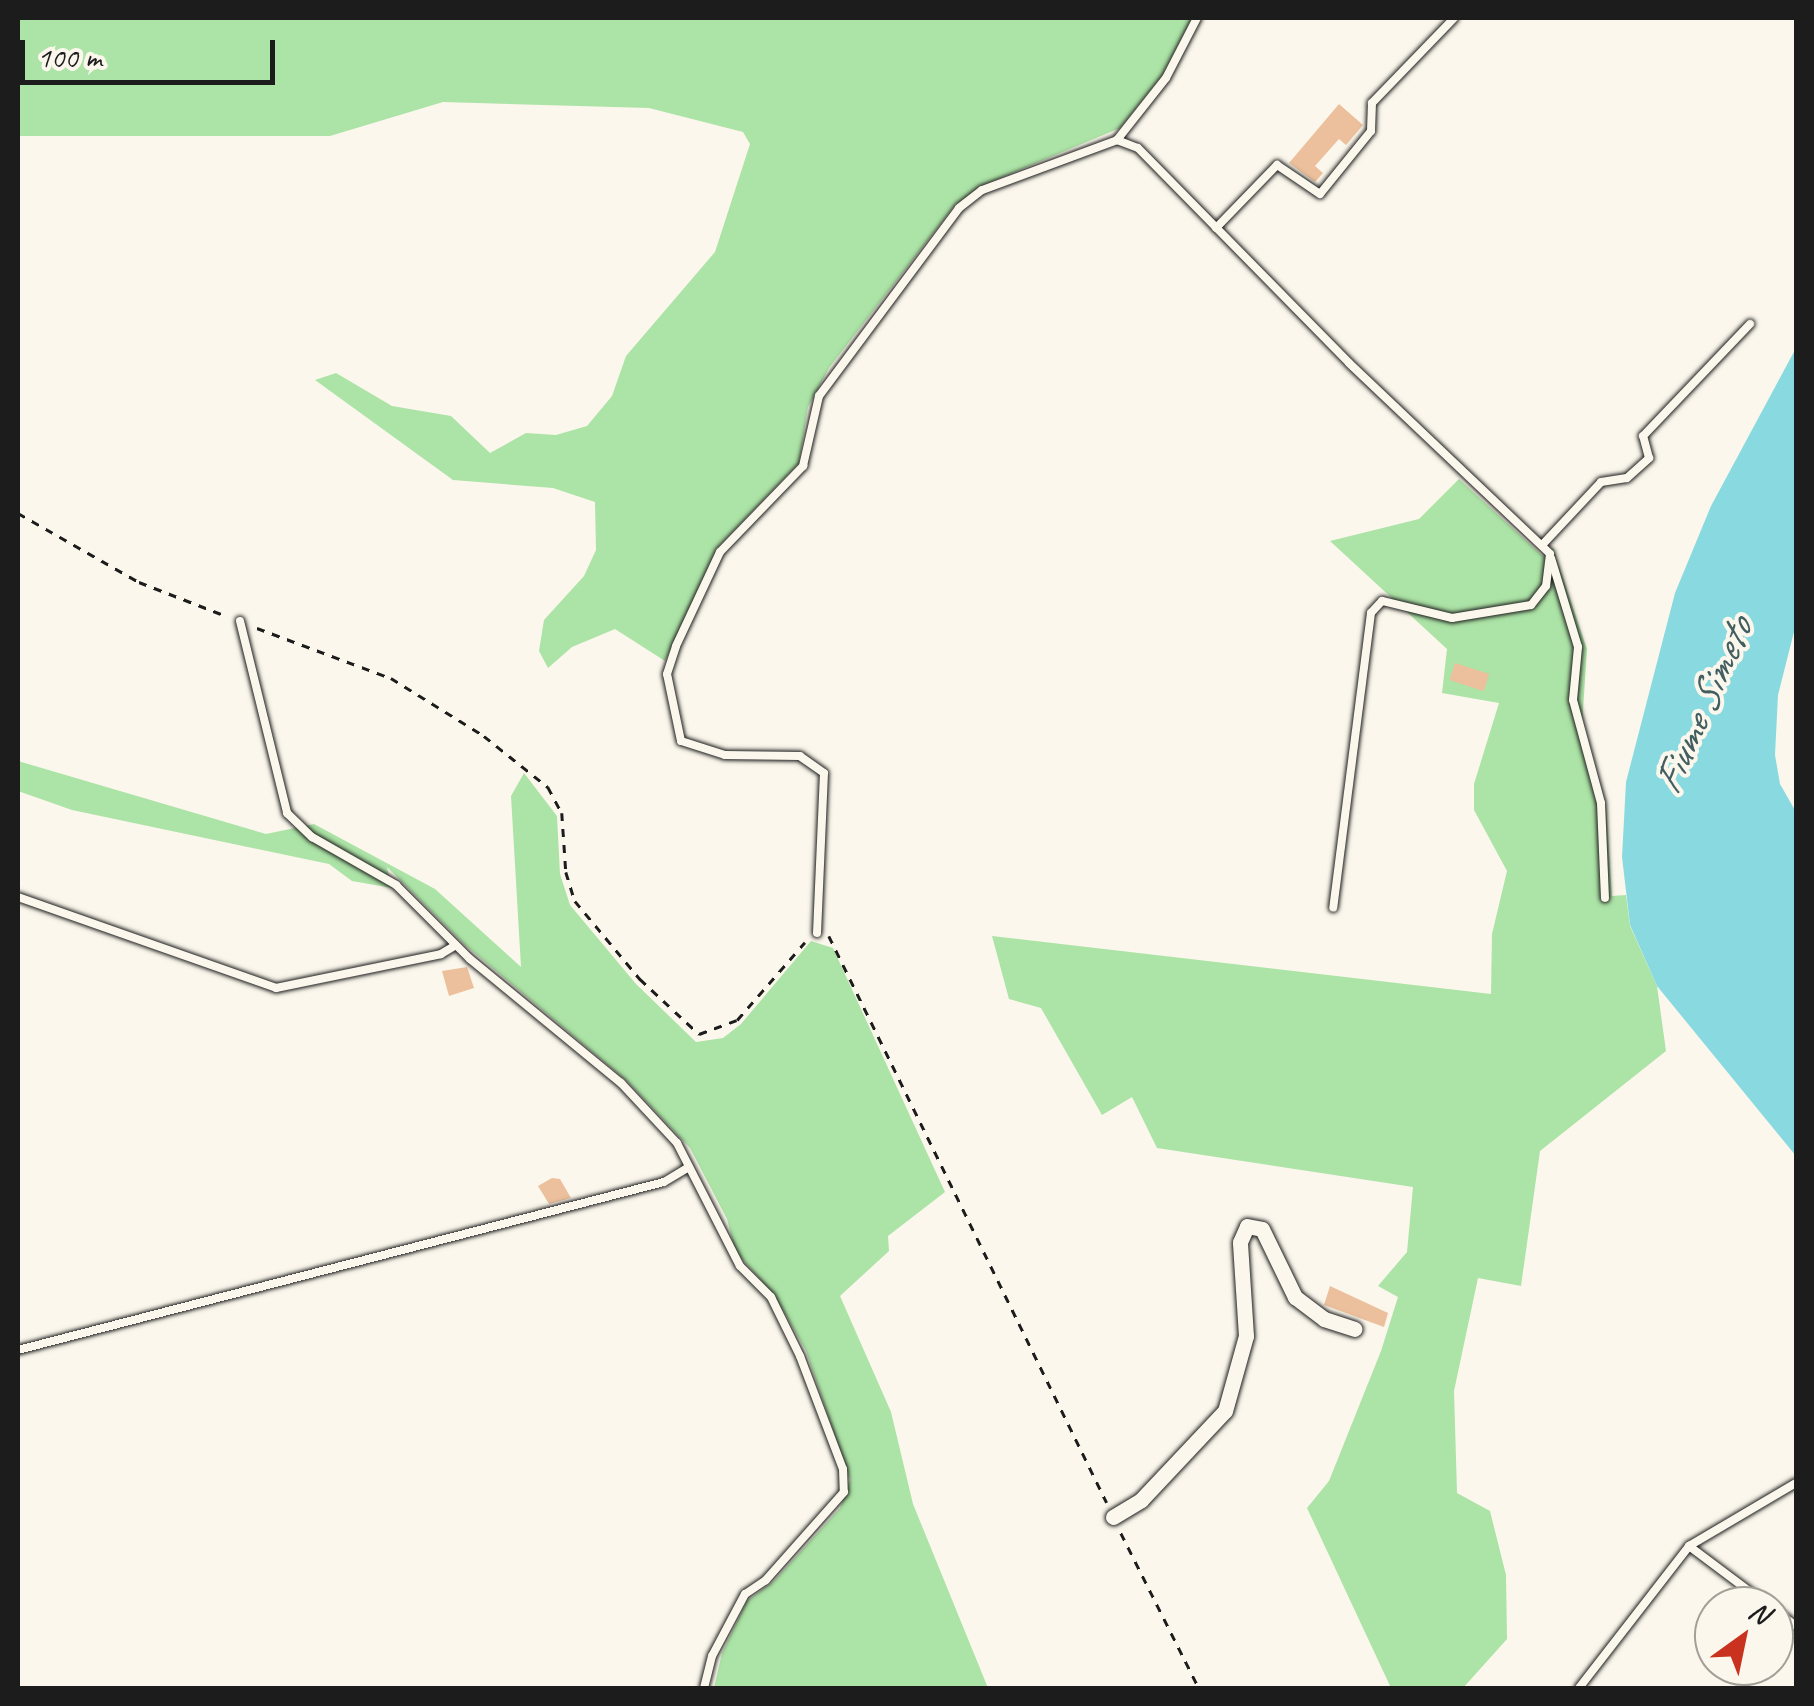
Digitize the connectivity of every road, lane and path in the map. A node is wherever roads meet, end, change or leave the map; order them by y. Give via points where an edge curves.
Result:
1 (1198, 18) edge
2 (1454, 18) edge
3 (1117, 140) junction
4 (1216, 228) junction
5 (1750, 324) dead end
6 (18, 512) edge
7 (1544, 543) junction
8 (1550, 554) junction
9 (240, 622) junction
10 (18, 897) edge
11 (1605, 898) dead end
12 (1333, 908) dead end
13 (817, 933) junction
14 (456, 944) junction
15 (689, 1166) junction
16 (1354, 1329) dead end
17 (18, 1350) edge
18 (1796, 1483) edge
19 (1113, 1517) junction
20 (1689, 1546) junction
21 (1743, 1586) edge
22 (704, 1688) edge
23 (1199, 1688) edge
24 (1579, 1688) edge

1 - 3 lane via 1166,78
2 - 4 lane via 1372,102 1372,131 1320,194 1277,165
3 - 4 lane via 1138,148
3 - 13 lane via 982,190 959,208 819,396 803,466 720,552 669,663 675,727 692,748 800,756 820,764
4 - 7 lane via 1349,363
5 - 7 lane via 1643,436 1649,458 1627,478 1601,482
6 - 9 path via 139,582
7 - 8 lane
8 - 11 lane via 1578,647 1573,700 1601,804
8 - 12 lane via 1546,586 1531,604 1452,618 1382,602 1371,613
9 - 13 path via 392,678 484,736 548,787 562,814 575,901 640,980 700,1034 737,1020
9 - 14 lane via 288,814 312,837 396,885
10 - 14 lane via 276,988 440,954
13 - 19 path via 834,939 842,954
14 - 15 lane via 621,1083 677,1143
15 - 17 lane via 664,1182
15 - 22 lane via 740,1266 771,1297 793,1341 846,1481 838,1504 745,1594 712,1656
16 - 19 street via 1324,1319 1296,1297 1262,1229 1248,1226 1240,1242 1246,1336 1225,1411 1141,1500
18 - 20 lane
19 - 23 path
20 - 21 lane
20 - 24 lane

